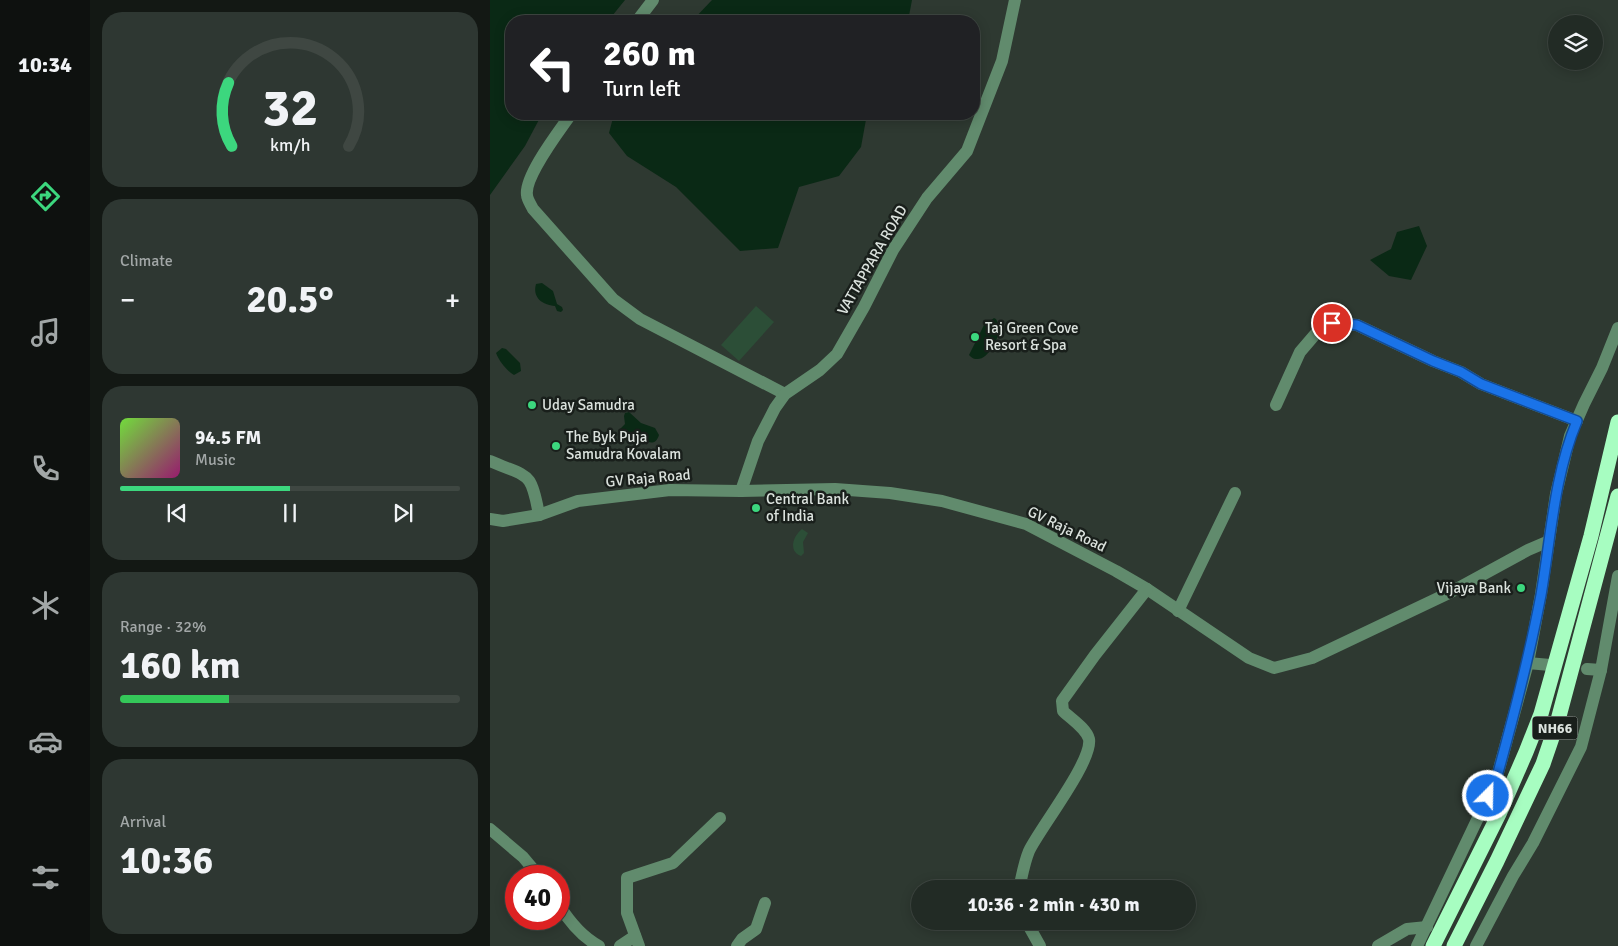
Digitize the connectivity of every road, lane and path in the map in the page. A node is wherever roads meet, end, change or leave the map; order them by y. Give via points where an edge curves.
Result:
1 (653, 0) edge
2 (1015, 0) edge
3 (642, 15) edge
4 (980, 117) edge
5 (567, 120) edge
6 (979, 120) edge
7 (1618, 328) edge
8 (785, 394) junction
9 (1276, 405) dead end
10 (1577, 421) junction
11 (1618, 422) edge
12 (490, 461) edge
13 (741, 491) junction
14 (1235, 493) dead end
15 (1618, 496) edge
16 (539, 515) junction
17 (490, 519) edge
18 (1591, 536) junction
19 (1607, 541) junction
20 (1549, 542) junction
21 (1618, 576) edge
22 (1147, 590) junction
23 (1178, 611) junction
24 (1528, 663) junction
25 (1550, 665) dead end
26 (1587, 670) dead end
27 (1601, 670) junction
28 (720, 818) dead end
29 (490, 830) edge
30 (529, 865) edge
31 (1022, 880) edge
32 (765, 903) dead end
33 (570, 919) edge
34 (1427, 927) junction
35 (1031, 930) edge
36 (637, 941) edge
37 (599, 946) edge
38 (620, 946) edge
39 (737, 946) edge
40 (1040, 946) edge
41 (1378, 946) edge
42 (1417, 946) edge
43 (1433, 946) edge
44 (1454, 946) edge
45 (1476, 946) edge

1 - 3 street
2 - 4 street, VATTAPPARA ROAD via 1002,61
5 - 8 street via 540,158 529,181 526,194 533,209 613,299 640,320
6 - 8 street, VATTAPPARA ROAD via 967,150 927,198 893,250 837,354
7 - 10 street
8 - 13 street, VATTAPPARA ROAD via 758,442
9 - 10 street via 1300,352 1318,331 1332,323 1357,325 1481,384
10 - 20 street via 1570,436 1556,494
11 - 18 highway, NH66
12 - 16 street via 525,475 531,481
13 - 16 street, GV Raja Road via 661,491 578,501
13 - 22 street, GV Raja Road via 835,490 890,493 942,501 1026,524
14 - 23 street
15 - 19 highway, NH66
16 - 17 street, GV Raja Road via 503,521
18 - 19 highway
18 - 43 highway, NH66 via 1541,714 1500,814
19 - 44 highway, NH66 via 1543,764
20 - 23 street, GV Raja Road via 1312,658 1286,666 1274,668 1249,658
20 - 24 street
21 - 27 street
22 - 23 street, GV Raja Road
22 - 31 street via 1062,701 1063,711 1084,731 1088,751 1030,851
24 - 25 street
24 - 34 street via 1496,780
26 - 27 street
27 - 45 street via 1580,746 1533,843
28 - 36 street via 673,863 627,878 627,913
29 - 30 street
32 - 39 street via 756,929
33 - 37 street
34 - 41 street via 1407,929
34 - 42 street
35 - 40 street
36 - 38 street

